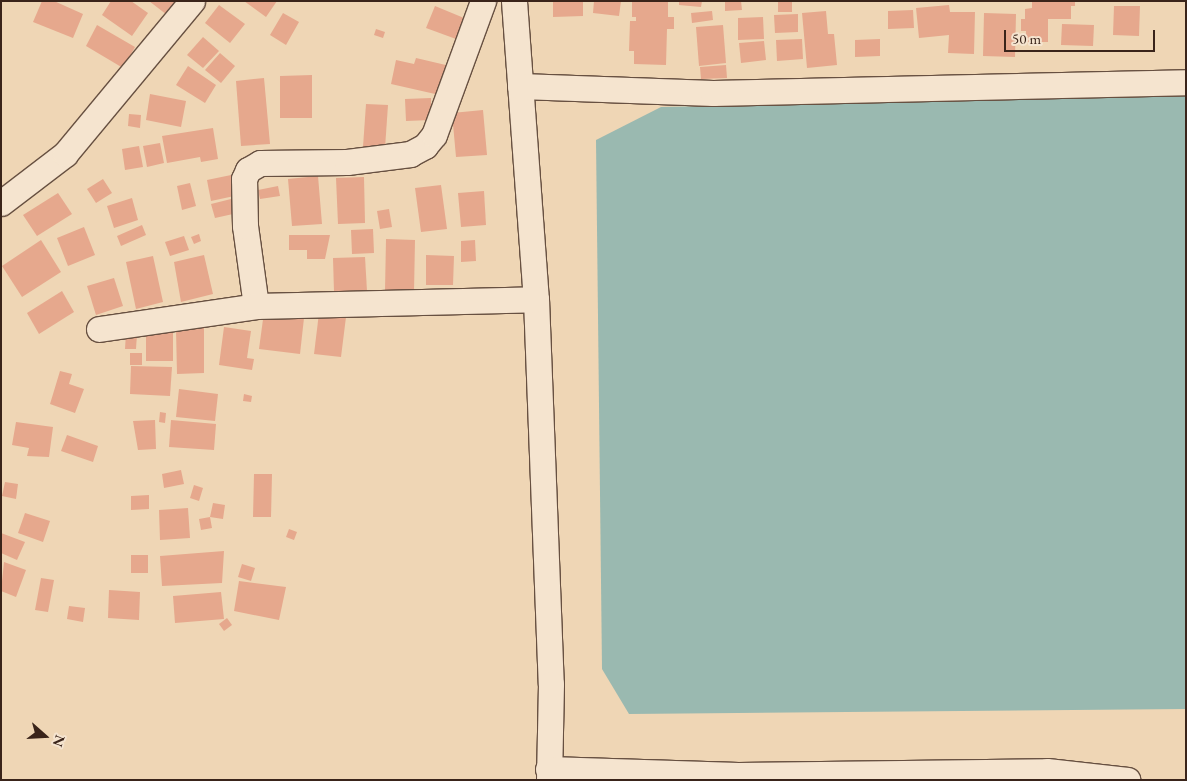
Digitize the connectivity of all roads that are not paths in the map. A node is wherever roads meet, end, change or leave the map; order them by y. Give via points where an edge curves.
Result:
1 (192, 1) edge
2 (482, 1) edge
3 (514, 1) edge
4 (1186, 82) edge
5 (520, 86) junction
6 (1, 204) edge
7 (536, 299) junction
8 (256, 306) junction
9 (99, 329) dead end
10 (549, 774) edge
11 (907, 777) edge
12 (1066, 777) edge
13 (1128, 780) edge

1 - 6 street via 65,154
2 - 8 street via 444,107 425,146 410,154 347,162 260,163 248,170 244,179 246,226
3 - 5 street
4 - 5 street via 823,92 654,92
5 - 7 street
7 - 8 street
7 - 10 street via 551,684
8 - 9 street
10 - 11 street
11 - 12 street via 1047,771
12 - 13 street

